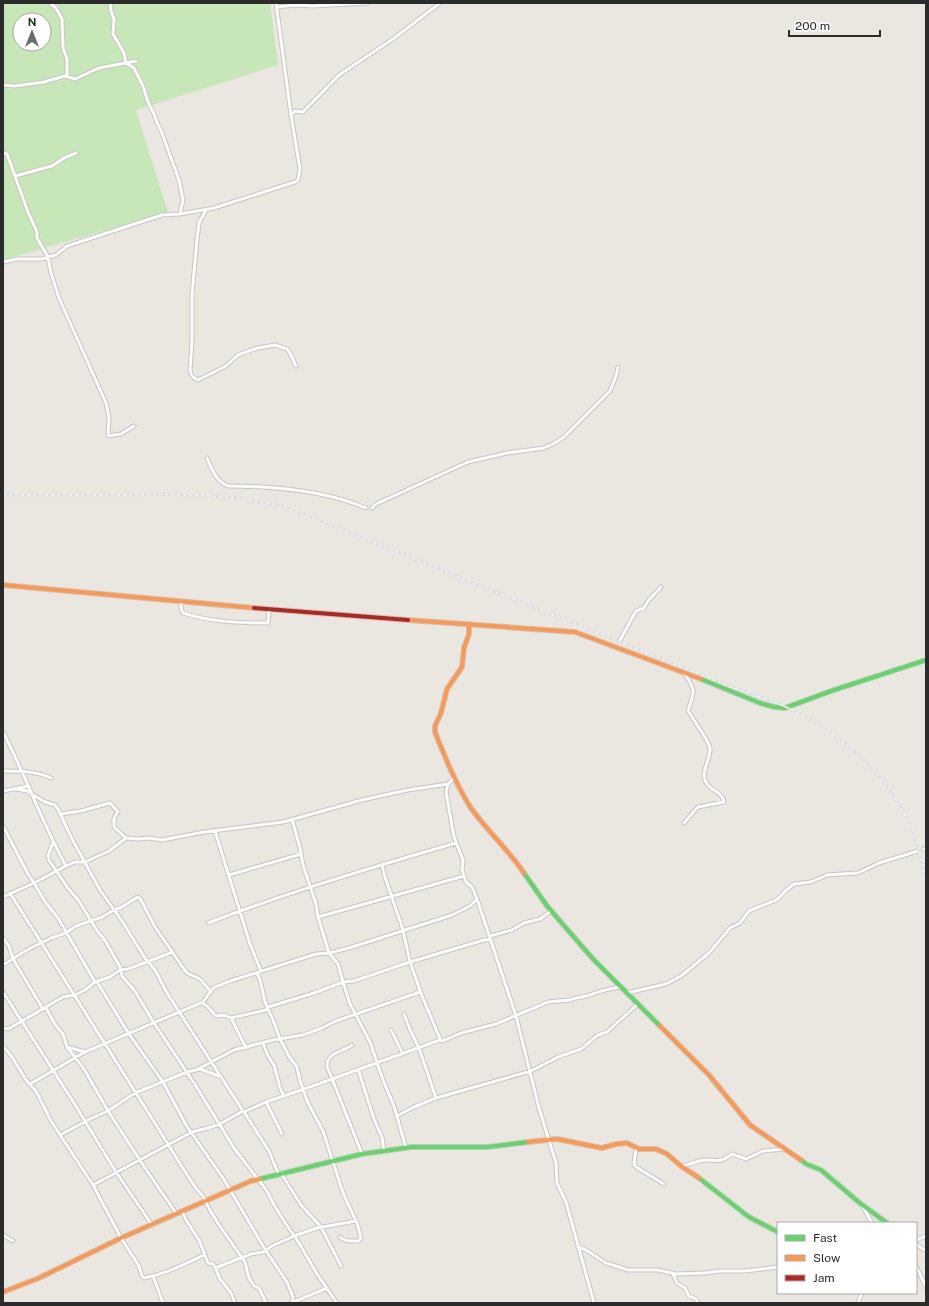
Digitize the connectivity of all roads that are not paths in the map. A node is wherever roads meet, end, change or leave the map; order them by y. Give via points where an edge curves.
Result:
1 (50, 3) edge
2 (110, 3) edge
3 (368, 3) edge
4 (440, 3) edge
5 (276, 5) edge
6 (136, 61) dead end
7 (126, 63) junction
8 (67, 76) junction
9 (3, 85) edge
10 (291, 115) junction
11 (3, 153) edge
12 (76, 153) dead end
13 (15, 176) junction
14 (206, 210) junction
15 (180, 214) junction
16 (48, 257) junction
17 (3, 262) edge
18 (296, 366) dead end
19 (618, 367) dead end
20 (134, 426) dead end
21 (208, 458) dead end
22 (366, 508) dead end
23 (372, 508) dead end
24 (3, 585) edge
25 (661, 587) dead end
26 (181, 601) junction
27 (269, 609) junction
28 (469, 625) junction
29 (620, 640) dead end
30 (926, 660) edge
31 (684, 673) junction
32 (3, 732) edge
33 (7, 740) junction
34 (3, 742) edge
35 (22, 770) junction
36 (3, 771) edge
37 (51, 778) dead end
38 (454, 778) junction
39 (448, 784) junction
40 (29, 786) junction
41 (17, 789) junction
42 (3, 791) edge
43 (32, 795) junction
44 (61, 814) junction
45 (292, 819) junction
46 (684, 822) dead end
47 (3, 826) edge
48 (215, 831) junction
49 (126, 838) junction
50 (53, 842) junction
51 (456, 843) junction
52 (918, 851) dead end
53 (301, 854) junction
54 (85, 862) junction
55 (382, 864) junction
56 (66, 866) junction
57 (56, 871) junction
58 (229, 875) junction
59 (464, 876) junction
60 (34, 883) junction
61 (311, 887) junction
62 (10, 894) junction
63 (392, 896) junction
64 (3, 897) edge
65 (477, 899) junction
66 (114, 910) junction
67 (240, 911) junction
68 (551, 911) junction
69 (318, 917) junction
70 (92, 921) junction
71 (208, 924) dead end
72 (403, 930) junction
73 (66, 933) junction
74 (3, 938) edge
75 (490, 938) junction
76 (42, 943) junction
77 (173, 952) junction
78 (329, 953) junction
79 (13, 959) junction
80 (148, 961) junction
81 (410, 962) junction
82 (3, 965) edge
83 (120, 970) junction
84 (261, 971) junction
85 (257, 973) junction
86 (96, 982) junction
87 (342, 982) junction
88 (622, 988) junction
89 (3, 992) edge
90 (211, 992) junction
91 (420, 992) junction
92 (628, 993) junction
93 (75, 995) junction
94 (202, 1003) junction
95 (638, 1004) junction
96 (268, 1007) junction
97 (44, 1009) junction
98 (179, 1012) junction
99 (356, 1014) junction
100 (404, 1014) dead end
101 (516, 1016) junction
102 (231, 1018) junction
103 (21, 1021) junction
104 (154, 1023) junction
105 (3, 1029) edge
106 (391, 1030) dead end
107 (129, 1034) junction
108 (280, 1039) junction
109 (440, 1040) junction
110 (263, 1043) junction
111 (106, 1044) junction
112 (352, 1045) dead end
113 (3, 1046) edge
114 (67, 1048) junction
115 (246, 1048) junction
116 (419, 1048) junction
117 (85, 1052) junction
118 (403, 1054) junction
119 (75, 1058) junction
120 (211, 1061) junction
121 (376, 1063) junction
122 (198, 1069) junction
123 (358, 1069) junction
124 (53, 1071) junction
125 (531, 1071) junction
126 (187, 1072) junction
127 (221, 1077) junction
128 (332, 1079) junction
129 (163, 1082) junction
130 (30, 1084) junction
131 (303, 1090) junction
132 (135, 1093) junction
133 (284, 1096) junction
134 (436, 1098) junction
135 (266, 1102) junction
136 (108, 1111) junction
137 (243, 1112) junction
138 (397, 1116) junction
139 (85, 1121) junction
140 (220, 1124) junction
141 (192, 1132) junction
142 (282, 1134) dead end
143 (60, 1135) junction
144 (549, 1139) junction
145 (168, 1144) junction
146 (406, 1148) junction
147 (636, 1148) junction
148 (785, 1149) junction
149 (384, 1152) junction
150 (362, 1154) junction
151 (140, 1159) junction
152 (333, 1161) junction
153 (681, 1166) junction
154 (116, 1172) junction
155 (279, 1173) junction
156 (259, 1179) junction
157 (664, 1184) dead end
158 (93, 1185) junction
159 (230, 1190) junction
160 (206, 1202) junction
161 (861, 1204) junction
162 (182, 1211) junction
163 (176, 1213) junction
164 (356, 1221) junction
165 (871, 1222) edge
166 (886, 1222) edge
167 (152, 1225) junction
168 (321, 1228) junction
169 (777, 1231) edge
170 (3, 1235) edge
171 (294, 1236) junction
172 (340, 1237) dead end
173 (121, 1238) junction
174 (13, 1241) dead end
175 (917, 1245) edge
176 (578, 1247) junction
177 (266, 1251) junction
178 (926, 1251) edge
179 (204, 1255) junction
180 (242, 1258) junction
181 (340, 1266) dead end
182 (777, 1267) edge
183 (215, 1268) junction
184 (917, 1268) edge
185 (673, 1274) junction
186 (153, 1276) junction
187 (926, 1287) edge
188 (327, 1288) junction
189 (3, 1292) edge
190 (163, 1303) edge
191 (235, 1303) edge
192 (266, 1303) edge
193 (291, 1303) edge
194 (337, 1303) edge
195 (594, 1303) edge
196 (698, 1303) edge

1 - 8 street via 62,19
2 - 7 street via 114,19 113,34 124,53
3 - 5 street
4 - 10 street via 393,39 339,75 303,112 295,111
5 - 10 street
6 - 7 street
7 - 8 street via 99,68 75,79
7 - 15 street via 134,68 143,86 179,180 183,200
8 - 9 street via 30,84
10 - 14 street via 300,169 298,180 244,200
11 - 13 street via 7,154
12 - 13 street via 52,166
13 - 16 street via 38,238
14 - 15 street
14 - 18 street via 199,223 192,295 192,377 198,380 204,378 226,366 242,353 275,345 287,349
15 - 16 street via 155,216 67,246 56,255
16 - 17 street via 42,260 17,259
16 - 20 street via 59,298 106,403 109,418 108,436 121,434
19 - 23 street via 610,391 555,443 544,448 468,462
21 - 22 street via 214,475 222,484 228,486 289,489 350,501
24 - 26 street
25 - 29 street via 644,608 636,611
26 - 27 street
26 - 27 street via 183,613 194,617 238,622 268,623
27 - 28 street
28 - 31 street via 575,632
28 - 38 street via 462,667 447,689 435,726
30 - 31 street via 785,708 760,703
31 - 46 street via 693,687 694,694 688,710 709,744 704,776 706,782 724,798 724,802 698,807
32 - 33 street
33 - 34 street
33 - 35 street
35 - 36 street
35 - 37 street
35 - 40 street
38 - 39 street
38 - 68 street via 470,806 515,860
39 - 45 street via 377,796
39 - 51 street via 446,792
40 - 41 street
40 - 43 street
41 - 42 street
41 - 43 street
43 - 44 street via 55,805
43 - 50 street
44 - 49 street via 110,802 118,812 114,818 114,827
44 - 54 street
45 - 48 street
45 - 53 street
47 - 60 street
48 - 49 street via 162,840
48 - 58 street
49 - 54 street via 109,852
50 - 56 street
50 - 57 street via 48,856
51 - 55 street
51 - 59 street via 463,860
52 - 92 street via 879,863 858,873 827,876 811,882 794,884 776,900 750,912 740,923 730,928 709,953 681,976 666,984
53 - 58 street
53 - 61 street
54 - 56 street via 75,862
54 - 66 street
55 - 61 street
55 - 63 street
56 - 57 street
57 - 60 street
57 - 70 street
58 - 67 street
59 - 63 street
59 - 65 street
60 - 62 street
60 - 73 street
61 - 67 street
61 - 69 street
62 - 64 street
62 - 76 street
63 - 69 street
63 - 72 street
65 - 72 street via 470,906 452,915
65 - 75 street
66 - 70 street
66 - 77 street via 140,898 155,927
66 - 80 street
67 - 71 street
67 - 84 street
68 - 75 street via 540,919
68 - 88 street
69 - 78 street
70 - 73 street via 76,926
70 - 83 street
72 - 78 street
72 - 81 street
73 - 76 street
73 - 86 street
74 - 79 street
75 - 81 street
75 - 101 street
76 - 79 street
76 - 93 street
77 - 80 street
77 - 90 street via 187,973 200,979
78 - 84 street via 316,954
78 - 87 street via 338,964
79 - 82 street
79 - 97 street
80 - 83 street via 128,970
80 - 98 street
81 - 87 street via 354,981
81 - 91 street
83 - 86 street
83 - 104 street
84 - 85 street
85 - 90 street via 213,988
85 - 96 street
86 - 93 street
86 - 107 street
87 - 96 street
87 - 99 street
88 - 92 street
88 - 101 street via 609,988 570,1000 548,1002
89 - 103 street
90 - 94 street
91 - 99 street
91 - 109 street
92 - 95 street
93 - 97 street via 63,998
93 - 111 street
94 - 98 street
94 - 102 street via 216,1016 224,1015
95 - 125 street via 607,1032 598,1035 581,1049
95 - 148 street via 709,1075 746,1121
96 - 102 street via 266,1010
96 - 108 street
97 - 103 street
97 - 114 street via 63,1034
98 - 104 street
98 - 120 street
99 - 108 street via 307,1033
99 - 121 street via 370,1042
100 - 116 street
101 - 109 street
101 - 125 street
102 - 115 street
103 - 105 street
103 - 124 street
104 - 107 street
104 - 126 street
106 - 118 street
107 - 111 street
107 - 129 street
108 - 110 street
108 - 131 street via 297,1067
109 - 116 street
110 - 115 street
110 - 133 street via 274,1065
111 - 117 street
111 - 132 street
112 - 128 street via 328,1058 327,1066
113 - 130 street
114 - 117 street
114 - 119 street
115 - 120 street via 234,1050
116 - 118 street
116 - 134 street
117 - 119 street
118 - 121 street
119 - 124 street
119 - 136 street
120 - 122 street
120 - 127 street
121 - 123 street
121 - 138 street
122 - 126 street
122 - 127 street
123 - 128 street
123 - 149 street via 382,1138
124 - 130 street
124 - 139 street
125 - 134 street
125 - 144 street
126 - 129 street
126 - 140 street
127 - 137 street
128 - 131 street
128 - 150 street
129 - 132 street
129 - 141 street
130 - 143 street
131 - 133 street
131 - 152 street via 321,1127
132 - 136 street
132 - 145 street
133 - 135 street
134 - 138 street
135 - 137 street
135 - 142 street
136 - 139 street
136 - 151 street
137 - 140 street
137 - 155 street via 269,1151
138 - 146 street
139 - 143 street
139 - 154 street
140 - 141 street
140 - 156 street via 234,1148
141 - 145 street
141 - 159 street
143 - 158 street
144 - 146 street via 488,1147
144 - 147 street via 602,1148 627,1143
144 - 176 street via 556,1163 557,1183 566,1202
145 - 151 street
145 - 160 street
146 - 149 street
147 - 153 street via 659,1149
147 - 157 street via 636,1167
148 - 153 street via 763,1151 746,1159 732,1154 726,1160 701,1160
148 - 161 street via 806,1164 821,1170
149 - 150 street
150 - 152 street
151 - 154 street
151 - 163 street
152 - 155 street
152 - 164 street via 343,1194
153 - 169 street via 749,1217
154 - 158 street
154 - 167 street
155 - 156 street
155 - 168 street
156 - 159 street
156 - 171 street
158 - 173 street
159 - 160 street
159 - 177 street
160 - 162 street
160 - 180 street
161 - 165 street
161 - 166 street
162 - 163 street
162 - 179 street via 199,1240
163 - 167 street
164 - 168 street
164 - 172 street via 359,1241 344,1240
167 - 173 street
168 - 171 street
168 - 181 street
170 - 174 street
171 - 177 street
171 - 188 street
173 - 186 street via 139,1266 142,1276
173 - 189 street via 39,1278
175 - 178 street
176 - 185 street via 606,1263 628,1270 658,1270
176 - 195 street
177 - 180 street
177 - 193 street via 287,1282 293,1296
179 - 183 street via 208,1263 213,1264
179 - 186 street
180 - 183 street
180 - 192 street via 249,1278 254,1286 259,1288
182 - 185 street
183 - 191 street
184 - 187 street
185 - 196 street via 676,1283 685,1288 689,1296
186 - 190 street
188 - 193 street
188 - 194 street

